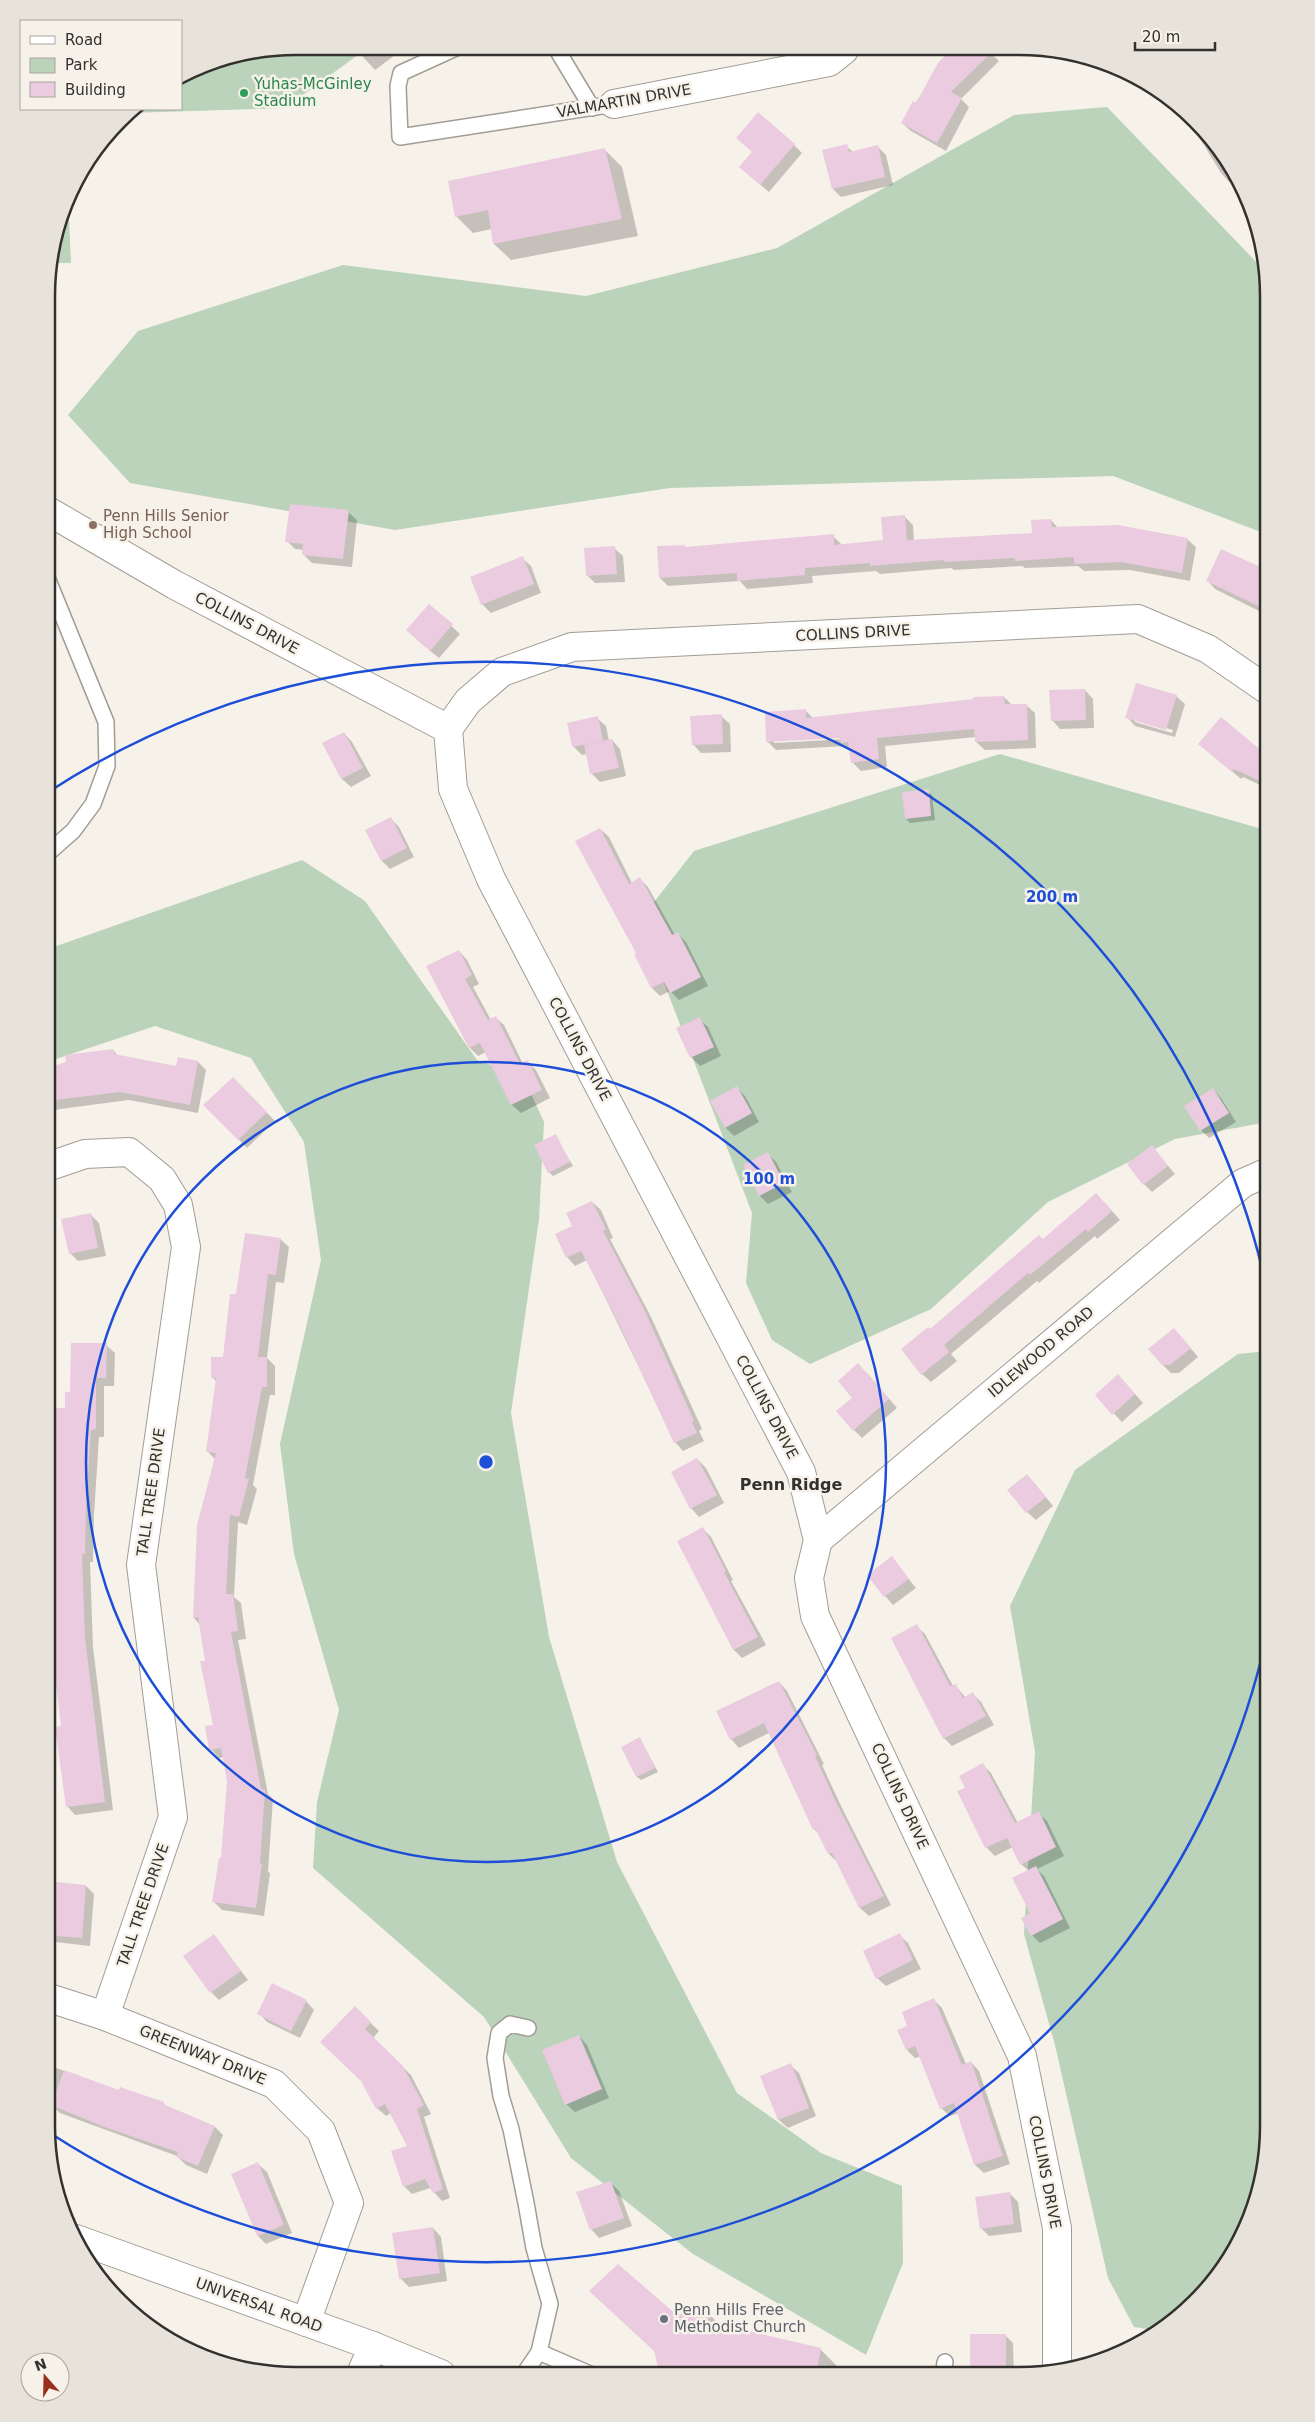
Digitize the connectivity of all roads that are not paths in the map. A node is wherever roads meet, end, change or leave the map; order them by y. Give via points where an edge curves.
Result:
1 (440, 55) edge
2 (562, 55) edge
3 (838, 55) edge
4 (603, 106) junction
5 (55, 515) edge
6 (55, 597) edge
7 (1260, 685) edge
8 (448, 729) junction
9 (55, 847) edge
10 (55, 1164) edge
11 (1260, 1176) edge
12 (818, 1540) junction
13 (55, 2001) edge
14 (105, 2016) junction
15 (528, 2028) dead end
16 (86, 2243) edge
17 (306, 2322) junction
18 (373, 2346) junction
19 (539, 2352) junction
20 (1057, 2364) edge
21 (365, 2367) edge
22 (424, 2367) edge
23 (529, 2367) edge
24 (575, 2367) edge

1 - 4 lane, VALMARTIN DRIVE via 401,73 398,86 400,137
2 - 4 lane
3 - 4 street, VALMARTIN DRIVE via 829,62
5 - 8 street, COLLINS DRIVE via 175,584
6 - 9 lane via 106,722 106,766 93,804 74,830
7 - 8 street, COLLINS DRIVE via 1208,649 1138,619 572,647 502,672 468,701
8 - 12 street, COLLINS DRIVE via 453,789 491,880 801,1472
10 - 14 street, TALL TREE DRIVE via 85,1154 128,1152 162,1179 178,1205 186,1247 141,1565 173,1817
11 - 12 street, IDLEWOOD ROAD via 1243,1183
12 - 20 street, COLLINS DRIVE via 809,1578 815,1616 1022,2056 1057,2228
13 - 14 street, GREENWAY DRIVE
14 - 17 street, GREENWAY DRIVE via 274,2084 321,2131 349,2203
15 - 19 lane via 510,2024 500,2033 495,2058 534,2248 550,2304
16 - 17 street, UNIVERSAL ROAD
17 - 18 street, UNIVERSAL ROAD
18 - 21 street
18 - 22 street, UNIVERSAL ROAD
19 - 23 lane
19 - 24 lane

